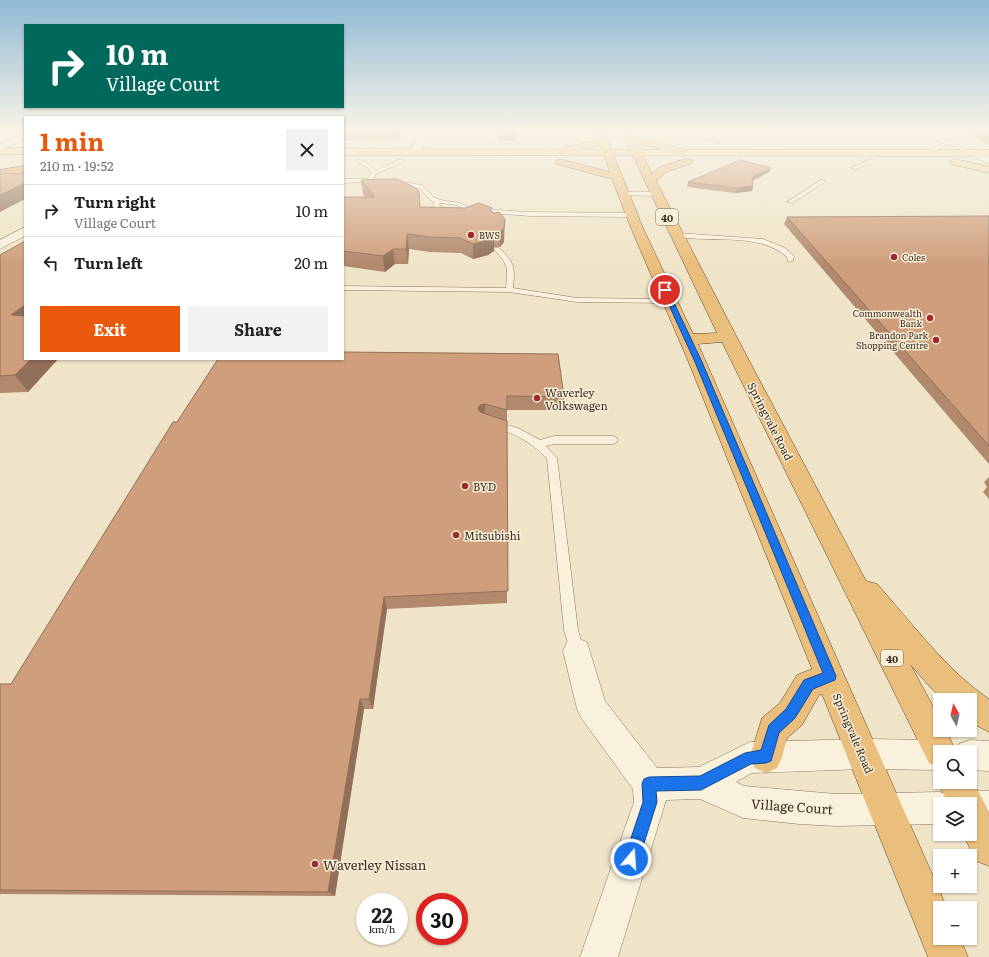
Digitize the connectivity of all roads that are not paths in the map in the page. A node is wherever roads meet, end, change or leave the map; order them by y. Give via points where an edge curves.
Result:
1 (373, 176) edge
2 (613, 176) edge
3 (646, 176) edge
4 (657, 176) edge
5 (617, 177) joint
6 (344, 181) edge
7 (370, 181) junction
8 (377, 181) edge
9 (649, 181) junction
10 (823, 181) dead end
11 (385, 182) edge
12 (624, 194) junction
13 (656, 194) junction
14 (437, 201) junction
15 (790, 202) dead end
16 (467, 211) junction
17 (500, 213) junction
18 (632, 215) junction
19 (499, 222) edge
20 (24, 232) edge
21 (677, 235) junction
22 (0, 245) edge
23 (497, 249) edge
24 (790, 261) dead end
25 (344, 288) edge
26 (509, 290) junction
27 (670, 301) junction
28 (728, 337) junction
29 (688, 339) junction
30 (485, 422) edge
31 (613, 440) dead end
32 (539, 444) junction
33 (844, 563) junction
34 (577, 651) joint
35 (830, 676) junction
36 (957, 693) edge
37 (977, 709) edge
38 (989, 717) edge
39 (935, 745) edge
40 (864, 754) junction
41 (933, 754) edge
42 (977, 755) edge
43 (989, 756) edge
44 (766, 757) junction
45 (701, 783) junction
46 (649, 784) junction
47 (977, 807) edge
48 (989, 807) edge
49 (887, 808) junction
50 (933, 808) edge
51 (977, 825) edge
52 (989, 848) edge
53 (933, 921) edge
54 (943, 945) edge
55 (599, 957) edge
56 (948, 957) edge

1 - 7 lane
2 - 5 highway
3 - 9 highway, Springvale Road / 40
4 - 9 highway
5 - 12 highway, Springvale Road
6 - 7 lane
7 - 8 lane
9 - 13 highway, Springvale Road / 40
10 - 15 lane
11 - 14 lane via 419,186
12 - 13 lane
12 - 18 highway, Springvale Road
13 - 21 highway, Springvale Road / 40
14 - 16 lane via 458,203 467,208
14 - 16 lane via 436,206 446,211
16 - 17 lane
17 - 18 lane
17 - 19 lane
18 - 27 highway, Springvale Road
20 - 22 street
21 - 24 lane via 762,241 788,252 791,256
21 - 28 highway, Springvale Road / 40
23 - 26 lane via 506,256 511,265
25 - 26 lane
26 - 27 lane via 577,300
27 - 29 highway, Springvale Road
28 - 29 highway
28 - 33 highway, Springvale Road / 40
29 - 35 highway, Springvale Road
30 - 32 lane via 514,430
31 - 32 lane via 554,440
32 - 34 lane via 552,458 571,630
33 - 36 highway via 939,676
33 - 39 highway, Springvale Road / 40
34 - 46 street via 592,709
35 - 40 highway, Springvale Road
35 - 44 highway via 808,685 791,714 774,729
37 - 38 highway
40 - 41 street, Village Court
40 - 44 street, Village Court
40 - 49 highway, Springvale Road
42 - 43 street
44 - 45 street, Village Court via 750,758
45 - 46 street, Village Court
45 - 49 street, Village Court via 743,802 816,809
46 - 55 street via 650,802
47 - 48 street
49 - 50 street, Village Court
49 - 53 highway, Springvale Road
51 - 52 highway
54 - 56 highway, Springvale Road

